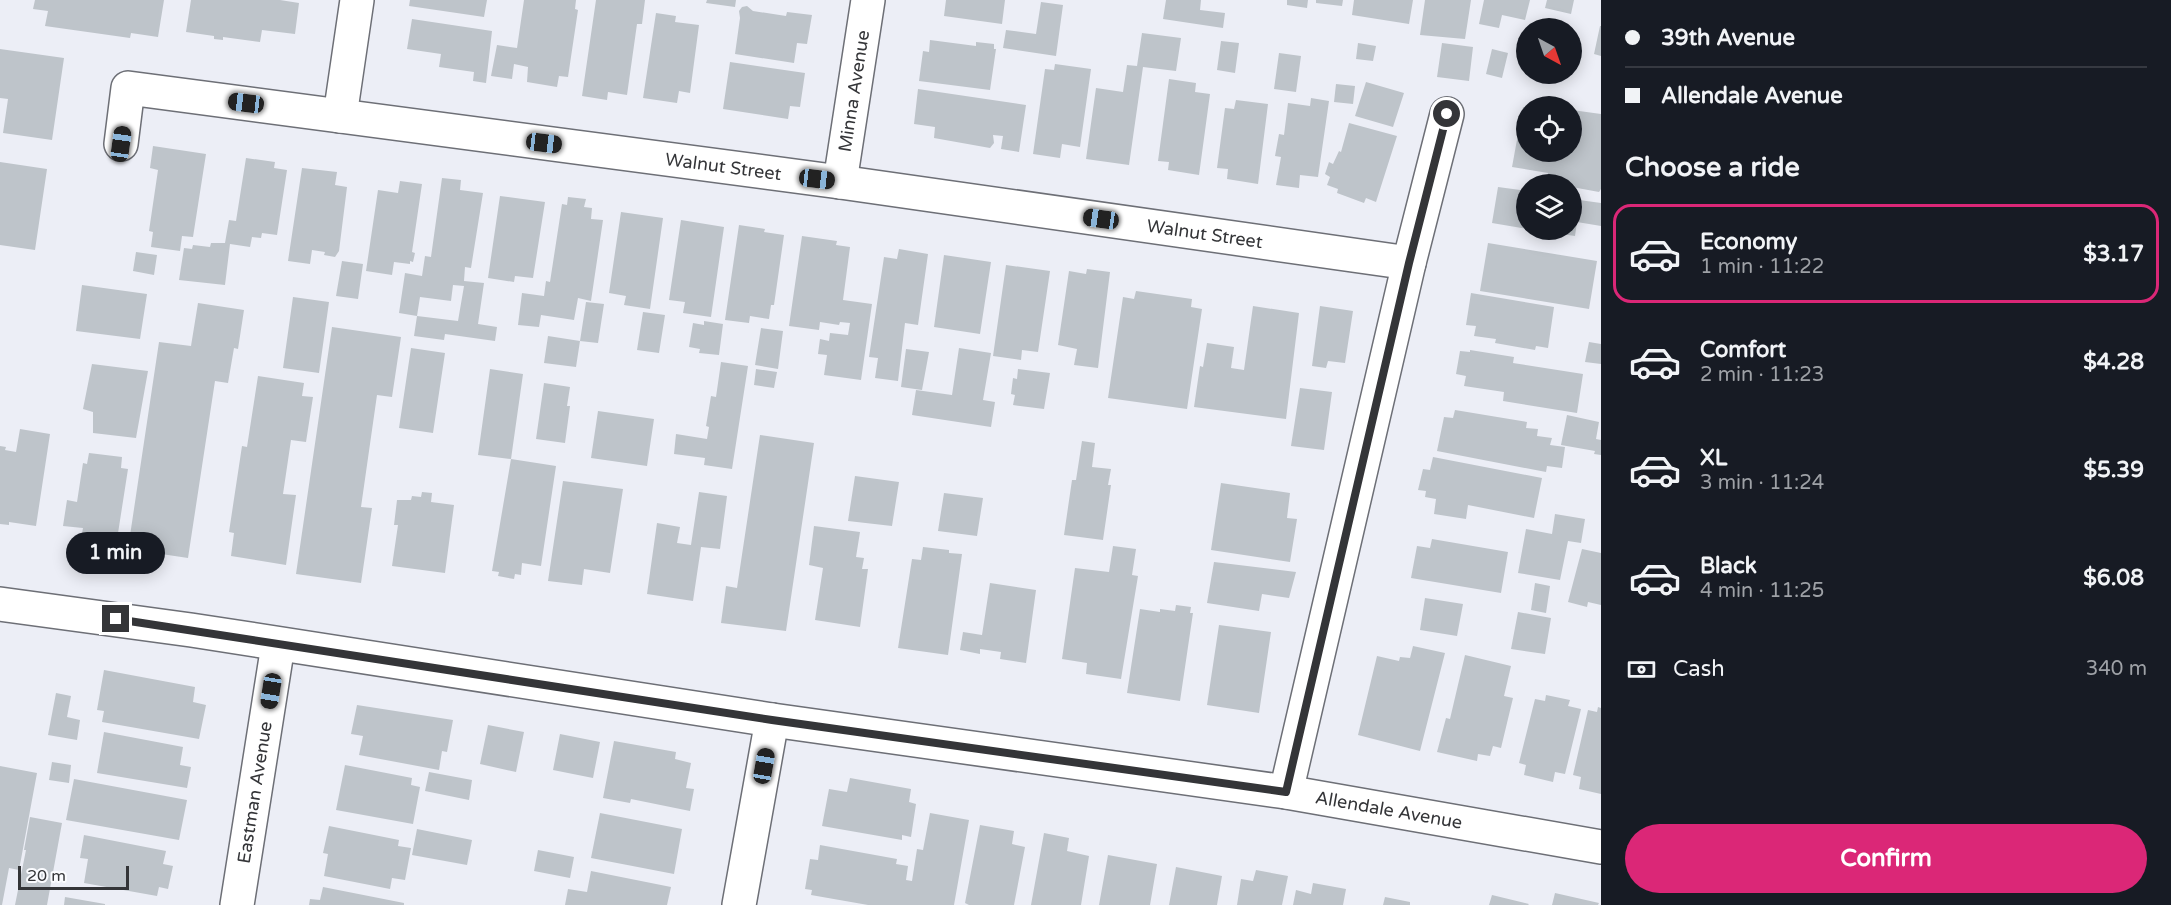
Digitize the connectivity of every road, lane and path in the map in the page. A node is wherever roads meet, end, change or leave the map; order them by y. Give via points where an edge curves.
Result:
1 (357, 0) edge
2 (868, 0) edge
3 (1447, 114) dead end
4 (340, 116) junction
5 (121, 144) dead end
6 (840, 182) junction
7 (1409, 263) junction
8 (0, 604) edge
9 (278, 645) junction
10 (772, 720) junction
11 (1286, 792) junction
12 (1601, 847) edge
13 (237, 905) edge
14 (739, 905) edge

1 - 4 street
2 - 6 street, Minna Avenue
3 - 7 street
4 - 5 street, Walnut Street via 128,88
4 - 6 street, Walnut Street
6 - 7 street, Walnut Street
7 - 11 street
8 - 9 street, Allendale Avenue
9 - 10 street, Allendale Avenue
9 - 13 street, Eastman Avenue
10 - 11 street, Allendale Avenue
10 - 14 street
11 - 12 street, Allendale Avenue

